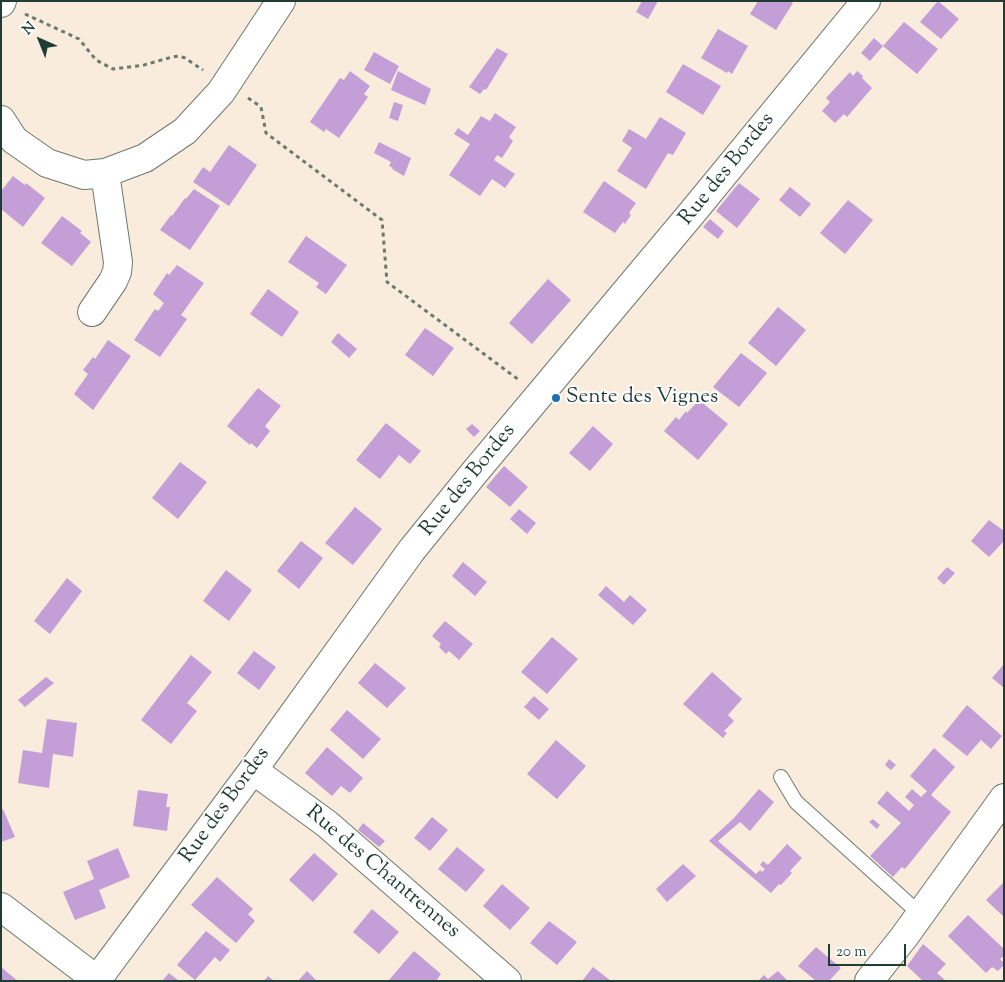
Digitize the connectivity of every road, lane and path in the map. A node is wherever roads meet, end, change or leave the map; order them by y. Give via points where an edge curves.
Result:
1 (281, 1) edge
2 (866, 1) edge
3 (8, 6) edge
4 (226, 84) junction
5 (1, 120) edge
6 (105, 173) junction
7 (92, 312) dead end
8 (540, 395) junction
9 (253, 770) junction
10 (781, 777) dead end
11 (1004, 798) edge
12 (1, 907) edge
13 (920, 914) junction
14 (97, 980) edge
15 (507, 981) edge
16 (869, 981) edge

1 - 4 street
2 - 8 street, Rue des Bordes
3 - 4 path via 79,39 96,60 113,69 179,56
4 - 6 street via 185,130 145,158
4 - 8 path via 262,107 266,133 382,220 387,282
5 - 6 street via 14,140 47,163 84,175
6 - 7 street via 118,262 113,281
8 - 9 street, Rue des Bordes via 411,551
9 - 14 street, Rue des Bordes
9 - 15 street, Rue des Chantrennes via 327,824
10 - 13 lane via 796,802
11 - 13 street
12 - 14 street
13 - 16 street

